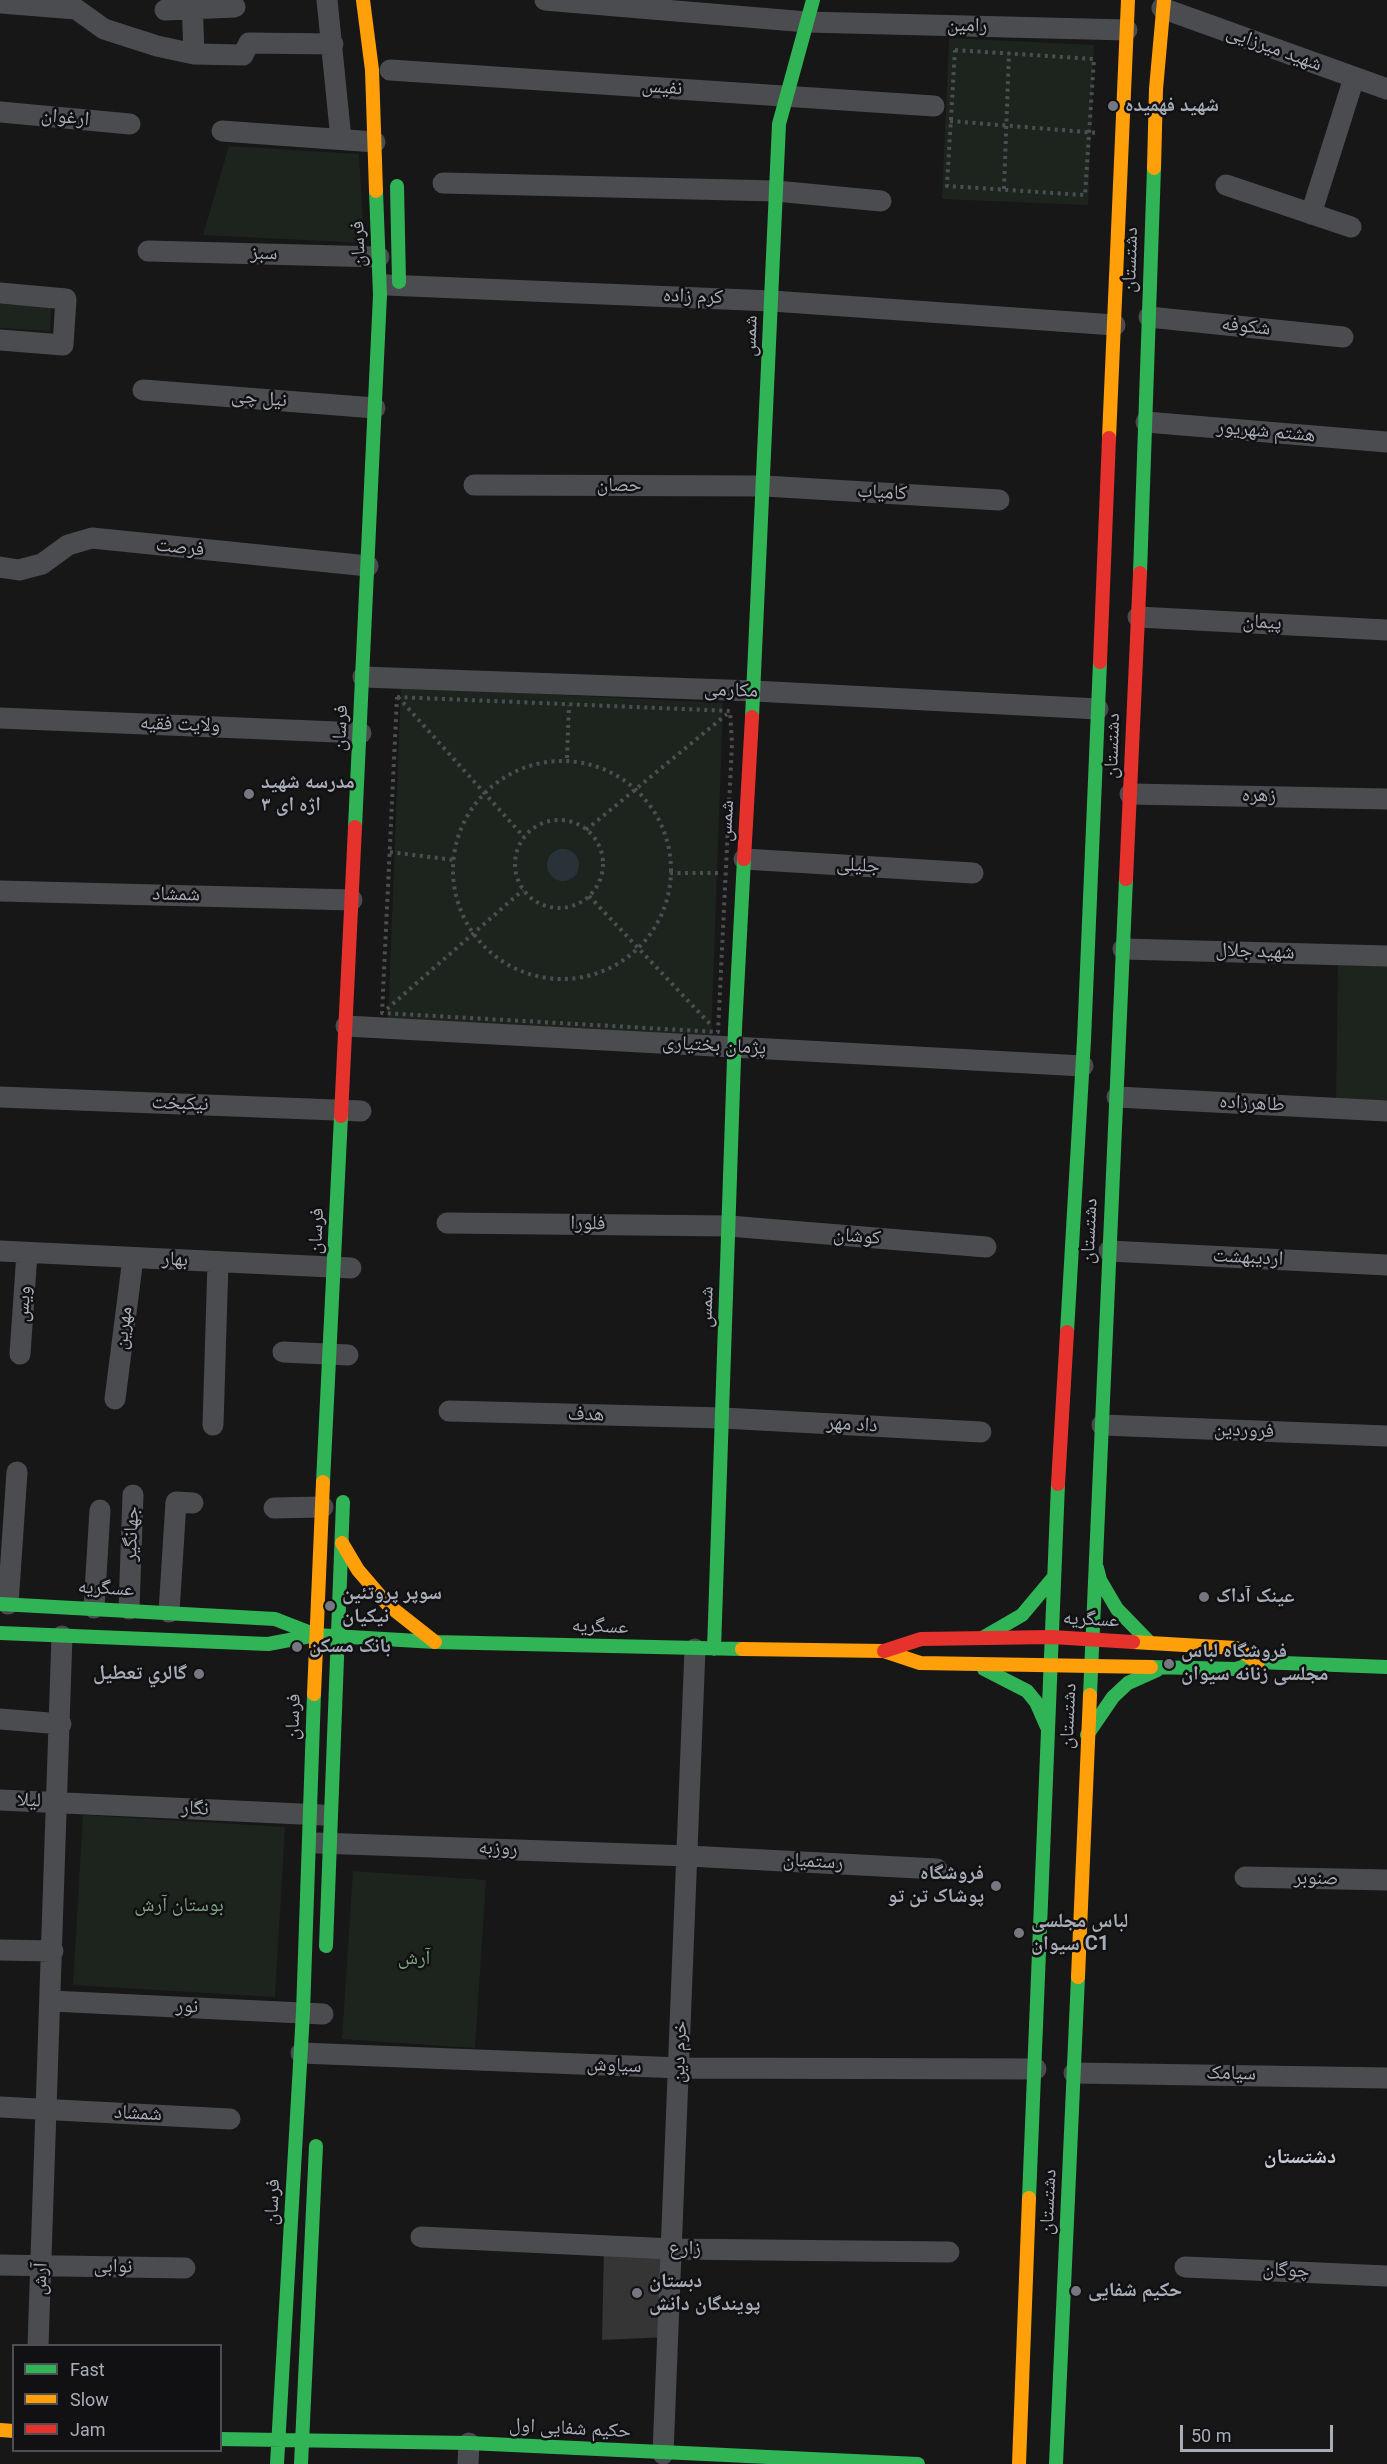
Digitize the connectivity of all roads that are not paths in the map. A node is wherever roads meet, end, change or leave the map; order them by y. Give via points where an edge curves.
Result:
1 (327, 0) edge
2 (363, 0) edge
3 (545, 0) edge
4 (813, 0) edge
5 (1128, 0) edge
6 (0, 3) edge
7 (192, 3) edge
8 (1163, 4) edge
9 (235, 7) dead end
10 (165, 10) dead end
11 (807, 22) junction
12 (1127, 30) junction
13 (333, 44) junction
14 (194, 54) junction
15 (390, 70) dead end
16 (1354, 78) junction
17 (1387, 89) edge
18 (787, 96) junction
19 (934, 106) road end
20 (0, 112) edge
21 (130, 124) dead end
22 (222, 131) dead end
23 (341, 139) junction
24 (375, 142) junction
25 (396, 169) dead end
26 (442, 183) dead end
27 (1226, 185) dead end
28 (776, 191) junction
29 (881, 201) dead end
30 (1311, 214) junction
31 (1351, 227) dead end
32 (148, 251) dead end
33 (379, 257) junction
34 (392, 289) junction
35 (0, 293) edge
36 (772, 301) junction
37 (1149, 317) junction
38 (1114, 325) junction
39 (1343, 337) dead end
40 (0, 340) edge
41 (143, 390) dead end
42 (375, 408) junction
43 (1146, 423) junction
44 (1387, 442) edge
45 (474, 485) dead end
46 (765, 486) junction
47 (999, 500) dead end
48 (368, 566) junction
49 (0, 567) edge
50 (1121, 589) junction
51 (1138, 617) junction
52 (1387, 630) edge
53 (376, 677) junction
54 (754, 691) junction
55 (1098, 709) junction
56 (0, 718) edge
57 (361, 733) junction
58 (1130, 794) junction
59 (1387, 799) edge
60 (744, 866) junction
61 (973, 873) dead end
62 (0, 891) edge
63 (352, 900) junction
64 (1123, 949) junction
65 (1387, 956) edge
66 (361, 1027) junction
67 (734, 1047) junction
68 (1083, 1066) junction
69 (0, 1097) edge
70 (1117, 1097) junction
71 (356, 1111) junction
72 (1387, 1111) edge
73 (447, 1223) dead end
74 (729, 1226) junction
75 (986, 1247) dead end
76 (0, 1251) edge
77 (1109, 1251) junction
78 (27, 1253) junction
79 (133, 1258) junction
80 (218, 1262) junction
81 (1387, 1265) edge
82 (347, 1270) junction
83 (284, 1352) dead end
84 (20, 1354) dead end
85 (343, 1355) junction
86 (115, 1399) dead end
87 (449, 1411) dead end
88 (723, 1418) junction
89 (213, 1425) dead end
90 (1102, 1425) junction
91 (981, 1431) dead end
92 (1387, 1436) edge
93 (18, 1472) dead end
94 (344, 1485) dead end
95 (133, 1495) dead end
96 (193, 1503) dead end
97 (323, 1507) junction
98 (274, 1508) dead end
99 (100, 1510) dead end
100 (342, 1544) junction
101 (1096, 1566) junction
102 (1053, 1578) junction
103 (4, 1604) edge
104 (94, 1608) junction
105 (129, 1609) junction
106 (169, 1612) junction
107 (0, 1634) edge
108 (316, 1635) junction
109 (62, 1636) junction
110 (339, 1636) junction
111 (982, 1638) junction
112 (1052, 1638) junction
113 (1092, 1640) junction
114 (435, 1642) junction
115 (1149, 1643) junction
116 (704, 1649) junction
117 (884, 1651) junction
118 (1258, 1662) junction
119 (970, 1664) junction
120 (1050, 1665) junction
121 (1090, 1666) junction
122 (1387, 1667) edge
123 (1163, 1668) junction
124 (0, 1719) edge
125 (61, 1724) junction
126 (1048, 1728) junction
127 (1087, 1735) junction
128 (0, 1800) edge
129 (58, 1802) junction
130 (310, 1815) junction
131 (332, 1815) junction
132 (309, 1843) junction
133 (331, 1844) junction
134 (688, 1856) junction
135 (938, 1869) dead end
136 (1245, 1877) dead end
137 (1387, 1880) edge
138 (0, 1950) edge
139 (53, 1951) junction
140 (325, 1957) dead end
141 (51, 2001) junction
142 (318, 2013) junction
143 (316, 2054) junction
144 (680, 2068) junction
145 (1036, 2069) junction
146 (1074, 2073) junction
147 (1387, 2078) edge
148 (0, 2107) edge
149 (47, 2109) junction
150 (230, 2120) dead end
151 (317, 2133) dead end
152 (421, 2237) dead end
153 (672, 2249) junction
154 (949, 2252) dead end
155 (0, 2265) edge
156 (41, 2266) junction
157 (1185, 2267) dead end
158 (184, 2268) dead end
159 (1387, 2276) edge
160 (38, 2344) edge
161 (222, 2439) edge
162 (278, 2441) junction
163 (302, 2442) junction
164 (469, 2443) junction
165 (663, 2454) junction
166 (277, 2464) edge
167 (301, 2464) edge
168 (468, 2464) edge
169 (918, 2464) edge
170 (1019, 2464) edge
171 (1056, 2464) edge

1 - 13 street
2 - 24 street, فرسان via 372,69
3 - 11 street, رامین
4 - 11 street, شمس
5 - 12 street, دشتستان
6 - 14 street via 76,9 104,29
7 - 9 street
7 - 10 street
7 - 14 street
8 - 16 street, شهید میرزایی
8 - 37 street, دشتستان via 1156,89
11 - 12 street, رامین
11 - 18 street, شمس
12 - 38 street, دشتستان
13 - 14 street via 249,43 243,55
13 - 23 street
15 - 18 street, نفیس
16 - 17 street, شهید میرزایی
16 - 30 street
18 - 19 street, نفیس
18 - 28 street, شمس via 779,124
20 - 21 street, ارغوان
22 - 23 street
23 - 24 street
24 - 33 street, فرسان
25 - 34 street, فرسان via 400,238
26 - 28 street
27 - 30 street
28 - 29 street
28 - 36 street, شمس
30 - 31 street
32 - 33 street, سبز
33 - 34 street, فرسان
34 - 36 street, کرم زاده
34 - 42 street, فرسان
35 - 40 street via 66,299 63,345
36 - 38 street, کرم زاده
36 - 46 street, شمس
37 - 39 street, شکوفه
37 - 43 street, دشتستان
38 - 50 street, دشتستان
41 - 42 street, نیل چی
42 - 48 street, فرسان
43 - 44 street, هشتم شهریور
43 - 50 street, دشتستان
45 - 46 street, حصان
46 - 47 street, کامیاب
46 - 54 street, شمس
48 - 49 street, فرصت via 92,538 68,545 42,564 20,570
48 - 53 street, فرسان
50 - 51 street, دشتستان
50 - 55 street, دشتستان
51 - 52 street, پیمان
51 - 58 street, دشتستان
53 - 54 street, مکارمی via 570,695
53 - 57 street, فرسان
54 - 55 street, مکارمی
54 - 60 street, شمس
55 - 68 street, دشتستان
56 - 57 street, ولایت فقیه
57 - 63 street, فرسان
58 - 59 street, زهره
58 - 64 street, دشتستان
60 - 61 street, جلیلی
60 - 67 street, شمس
62 - 63 street, شمشاد
63 - 66 street, فرسان
64 - 65 street, شهید جلال
64 - 70 street, دشتستان
66 - 67 street, پژمان بختیاری
66 - 71 street, فرسان
67 - 68 street, پژمان بختیاری
67 - 74 street, شمس
68 - 102 street, دشتستان
69 - 71 street, نیکبخت
70 - 72 street, طاهرزاده
70 - 77 street, دشتستان
71 - 82 street, فرسان
73 - 74 street, فلورا
74 - 75 street, کوشان
74 - 88 street, شمس
76 - 78 street, بهار
77 - 81 street, اردیبهشت
77 - 90 street, دشتستان
78 - 79 street, بهار
78 - 84 street, ویس
79 - 80 street, بهار
79 - 86 street, مهرین
80 - 82 street, بهار
80 - 89 street
82 - 85 street, فرسان
83 - 85 street
85 - 97 street, فرسان
87 - 88 street, هدف
88 - 91 street, داد مهر
88 - 116 street, شمس
90 - 92 street, فروردین
90 - 101 street, دشتستان
93 - 103 street
94 - 100 street
95 - 105 street, جهانگیر
96 - 106 street via 176,1502
97 - 98 street
97 - 108 street, فرسان
99 - 104 street
100 - 110 street
100 - 114 street via 388,1605
101 - 113 street, دشتستان
101 - 115 street via 1117,1609
102 - 111 street via 1022,1615
102 - 112 street, دشتستان
103 - 104 street, عسگریه
104 - 105 street, عسگریه
105 - 106 street, عسگریه
106 - 108 street, عسگریه via 275,1619
107 - 109 street, عسگریه
108 - 109 street, عسگریه via 268,1644
108 - 110 street, عسگریه
108 - 130 street, فرسان
109 - 125 street, آرش
110 - 114 street, عسگریه
110 - 131 street
111 - 112 street, عسگریه
111 - 117 street, عسگریه via 921,1639
112 - 113 street, عسگریه
112 - 120 street, دشتستان
113 - 115 street, عسگریه
113 - 121 street, دشتستان
114 - 116 street, عسگریه
115 - 118 street, عسگریه via 1236,1648
116 - 117 street, عسگریه
116 - 134 street, خرم دین
117 - 119 street, عسگریه via 920,1663
118 - 122 street, عسگریه
118 - 123 street, عسگریه via 1236,1669
119 - 120 street, عسگریه
119 - 126 street via 1027,1690
120 - 121 street, عسگریه
120 - 126 street, دشتستان
121 - 123 street, عسگریه
121 - 127 street, دشتستان
123 - 127 street via 1128,1683 1113,1697
124 - 125 street
125 - 129 street, آرش
126 - 145 street, دشتستان
127 - 146 street, دشتستان
128 - 129 street, لیلا
129 - 130 street, نگار
129 - 139 street, آرش
130 - 131 street, نگار
130 - 132 street, فرسان
131 - 133 street
132 - 133 street, روزبه
132 - 142 street, فرسان
133 - 134 street, روزبه
133 - 140 street
134 - 135 street, رستمیان
134 - 144 street, خرم دین
136 - 137 street, صنوبر
138 - 139 street
139 - 141 street, آرش
141 - 142 street, نور
141 - 149 street, آرش
142 - 143 street, فرسان
143 - 144 street, سیاوش
143 - 162 street, فرسان
144 - 145 street, سیاوش
144 - 153 street, خرم دین
145 - 170 street, دشتستان
146 - 147 street, سیامک
146 - 171 street, دشتستان
148 - 149 street, شمشاد
149 - 150 street, شمشاد
149 - 156 street, آرش
151 - 163 street, فرسان
152 - 153 street, زارع
153 - 154 street, زارع
153 - 165 street, خرم دین
155 - 156 street, نوابی
156 - 158 street, نوابی
156 - 160 street, آرش
157 - 159 street, چوگان
161 - 162 street, حکیم شفایی اول
162 - 163 street, حکیم شفایی اول
162 - 166 street, فرسان
163 - 164 street, حکیم شفایی اول
163 - 167 street, فرسان
164 - 165 street, حکیم شفایی اول
164 - 168 street
165 - 169 street, حکیم شفایی اول

